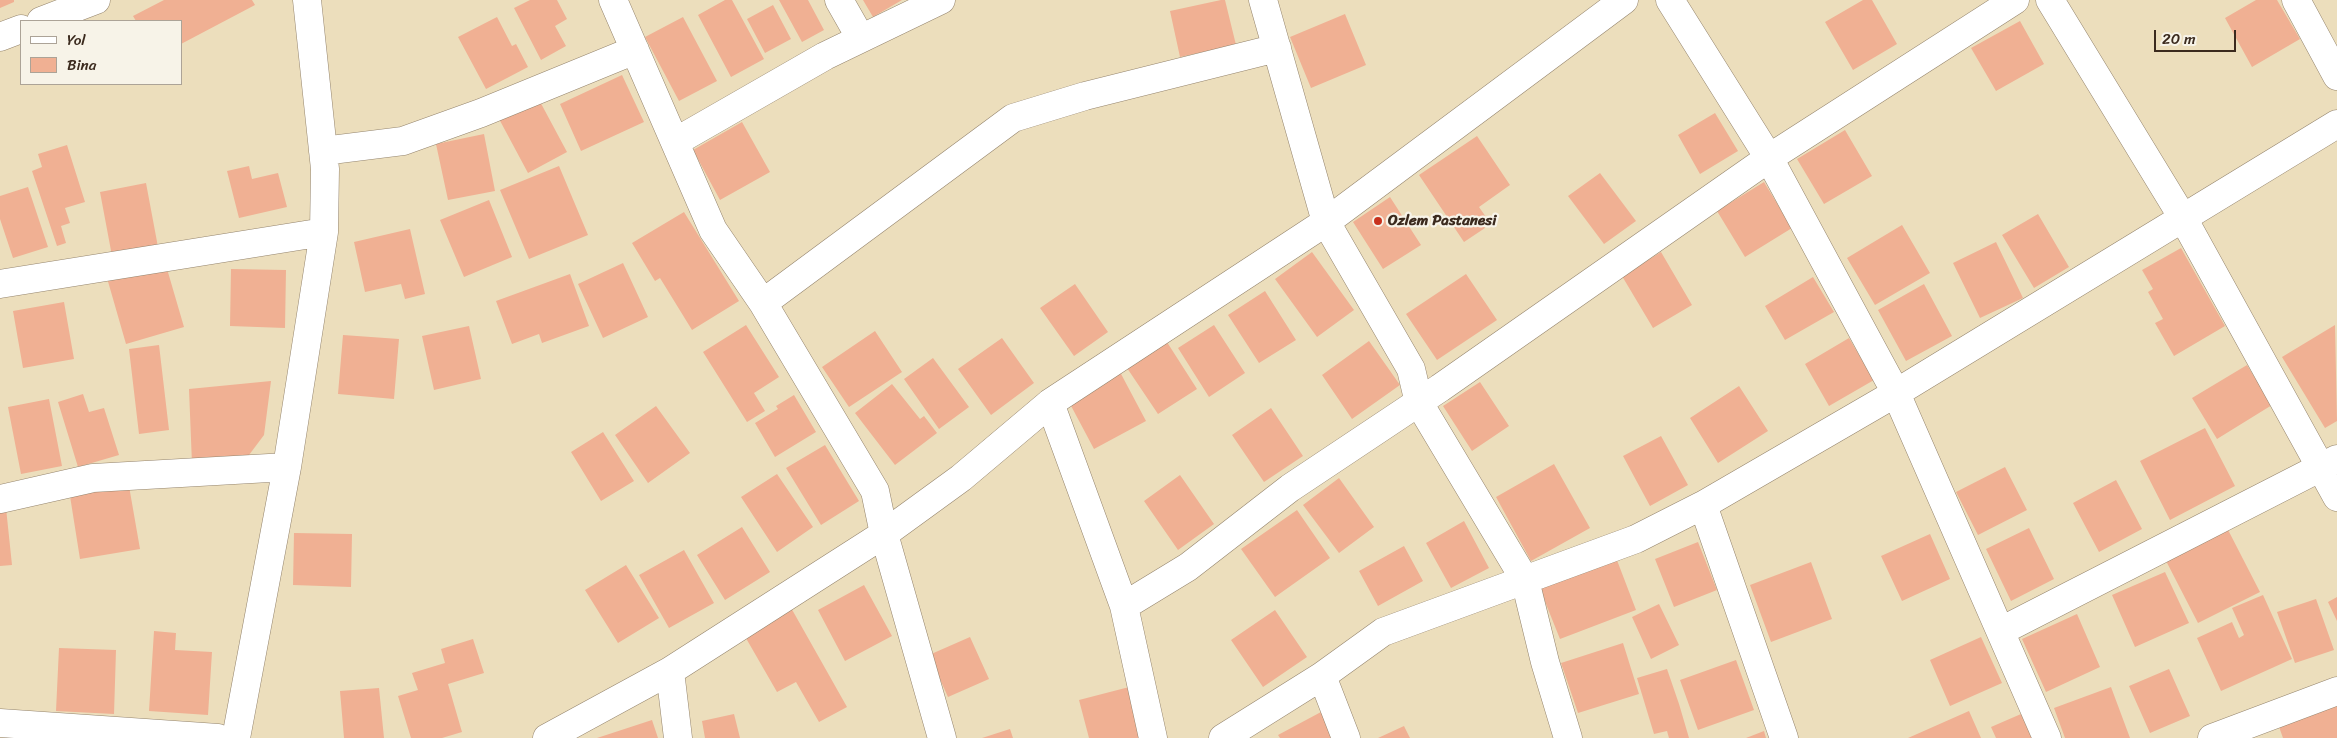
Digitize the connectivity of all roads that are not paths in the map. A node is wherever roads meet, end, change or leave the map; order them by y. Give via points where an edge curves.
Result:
1 (96, 0) edge
2 (307, 0) edge
3 (613, 0) edge
4 (839, 0) edge
5 (941, 0) edge
6 (1263, 0) edge
7 (1624, 0) edge
8 (1670, 0) edge
9 (2015, 0) edge
10 (2050, 0) edge
11 (2296, 0) edge
12 (44, 20) edge
13 (20, 29) edge
14 (860, 37) junction
15 (0, 38) edge
16 (1276, 48) junction
17 (635, 50) junction
18 (2337, 76) edge
19 (2337, 124) edge
20 (676, 142) junction
21 (323, 151) junction
22 (1769, 158) junction
23 (2183, 218) junction
24 (1326, 222) junction
25 (324, 232) junction
26 (0, 284) edge
27 (763, 303) junction
28 (1896, 393) junction
29 (1050, 403) junction
30 (1419, 403) junction
31 (2329, 463) edge
32 (287, 467) junction
33 (2337, 497) edge
34 (0, 499) edge
35 (1703, 505) junction
36 (884, 534) junction
37 (1525, 580) junction
38 (1124, 606) junction
39 (2001, 632) junction
40 (670, 671) junction
41 (1322, 676) junction
42 (2337, 690) edge
43 (0, 723) edge
44 (218, 738) edge
45 (236, 738) edge
46 (547, 738) edge
47 (678, 738) edge
48 (942, 738) edge
49 (1153, 738) edge
50 (1223, 738) edge
51 (1346, 738) edge
52 (1568, 738) edge
53 (1784, 738) edge
54 (2047, 738) edge
55 (2212, 738) edge

1 - 12 street
2 - 21 street
3 - 17 street
4 - 14 street
5 - 14 street
6 - 16 street
7 - 24 street
8 - 22 street
9 - 22 street
10 - 23 street
11 - 18 street
13 - 15 street
14 - 20 street
16 - 24 street
16 - 27 street via 1085,96 1013,118
17 - 20 street
17 - 21 street via 481,113 402,141
19 - 23 street
20 - 27 street via 713,230
21 - 25 street
22 - 28 street
22 - 30 street
23 - 28 street
23 - 31 street
24 - 29 street
24 - 30 street via 1411,369
25 - 26 street
25 - 32 street
27 - 36 street via 875,491
28 - 35 street
28 - 39 street
29 - 36 street via 960,478
29 - 38 street
30 - 37 street
30 - 38 street via 1290,488 1188,566
31 - 33 street
31 - 39 street
32 - 34 street via 93,478
32 - 45 street
35 - 37 street via 1636,540
35 - 53 street
36 - 40 street
36 - 48 street
37 - 41 street via 1383,632
37 - 52 street via 1544,662
38 - 49 street
39 - 54 street
40 - 46 street
40 - 47 street
41 - 50 street
41 - 51 street
42 - 55 street
43 - 44 street

